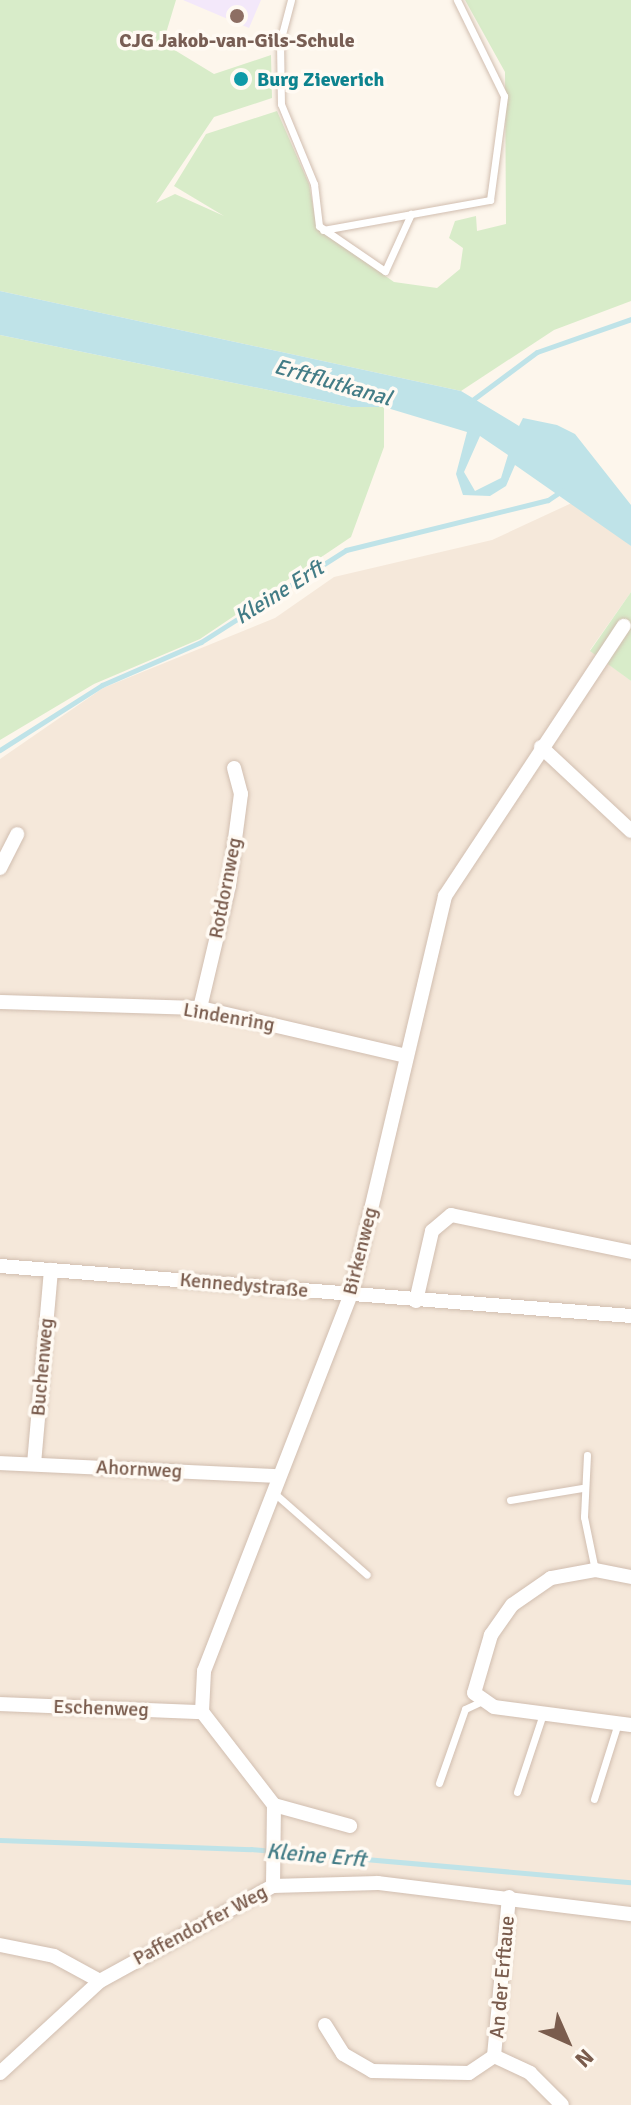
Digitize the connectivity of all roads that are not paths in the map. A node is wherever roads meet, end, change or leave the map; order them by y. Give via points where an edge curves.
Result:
1 (291, 0) edge
2 (457, 0) edge
3 (411, 214) junction
4 (323, 230) junction
5 (624, 626) dead end
6 (541, 747) junction
7 (234, 768) dead end
8 (631, 831) edge
9 (17, 834) dead end
10 (0, 868) edge
11 (0, 1002) edge
12 (200, 1008) junction
13 (407, 1056) junction
14 (631, 1252) edge
15 (0, 1266) edge
16 (51, 1270) junction
17 (351, 1294) junction
18 (416, 1301) junction
19 (631, 1316) edge
20 (587, 1455) dead end
21 (0, 1463) edge
22 (34, 1464) junction
23 (277, 1476) junction
24 (582, 1488) junction
25 (272, 1491) junction
26 (510, 1500) dead end
27 (595, 1570) junction
28 (367, 1575) dead end
29 (631, 1577) edge
30 (480, 1702) junction
31 (0, 1704) edge
32 (202, 1712) junction
33 (543, 1714) junction
34 (624, 1724) edge
35 (439, 1783) dead end
36 (517, 1792) dead end
37 (594, 1799) dead end
38 (274, 1805) junction
39 (350, 1826) dead end
40 (273, 1886) junction
41 (509, 1897) junction
42 (631, 1914) edge
43 (0, 1945) edge
44 (100, 1981) junction
45 (325, 2025) dead end
46 (494, 2056) junction
47 (0, 2073) edge
48 (562, 2105) edge

1 - 4 lane via 280,42 281,104 314,184
2 - 3 lane via 500,80 498,171 490,200
3 - 4 lane
3 - 4 lane via 385,271
5 - 6 street, Birkenweg
6 - 8 street
6 - 13 street, Birkenweg via 445,896
7 - 12 street, Rotdornweg via 241,794 229,885
9 - 10 street
11 - 12 street, Lindenring
12 - 13 street, Lindenring
13 - 17 street, Birkenweg
14 - 18 street via 451,1215 432,1231
15 - 16 street, Kennedystraße
16 - 17 street, Kennedystraße
16 - 22 street, Buchenweg
17 - 18 street, Kennedystraße
17 - 23 street, Birkenweg
18 - 19 street, Kennedystraße
20 - 24 lane
21 - 22 street, Ahornweg
22 - 23 street, Ahornweg
23 - 25 street, Birkenweg
24 - 26 lane
24 - 27 lane
25 - 28 lane
25 - 32 street, Birkenweg via 204,1671
27 - 29 street
27 - 30 street via 551,1578 512,1605 491,1635 474,1693
30 - 33 street
30 - 35 lane via 465,1709
31 - 32 street, Eschenweg
32 - 38 street via 230,1758
33 - 34 street
33 - 36 lane
34 - 37 lane
38 - 39 street
38 - 40 street
40 - 41 street, Paffendorfer Weg via 378,1883
40 - 44 street, Paffendorfer Weg
41 - 42 street, Paffendorfer Weg
41 - 46 street, An der Erftaue
43 - 44 street via 54,1956
44 - 47 street, Paffendorfer Weg
45 - 46 street, An der Erftaue via 343,2054 372,2071 469,2073
46 - 48 street, An der Erftaue via 530,2073

